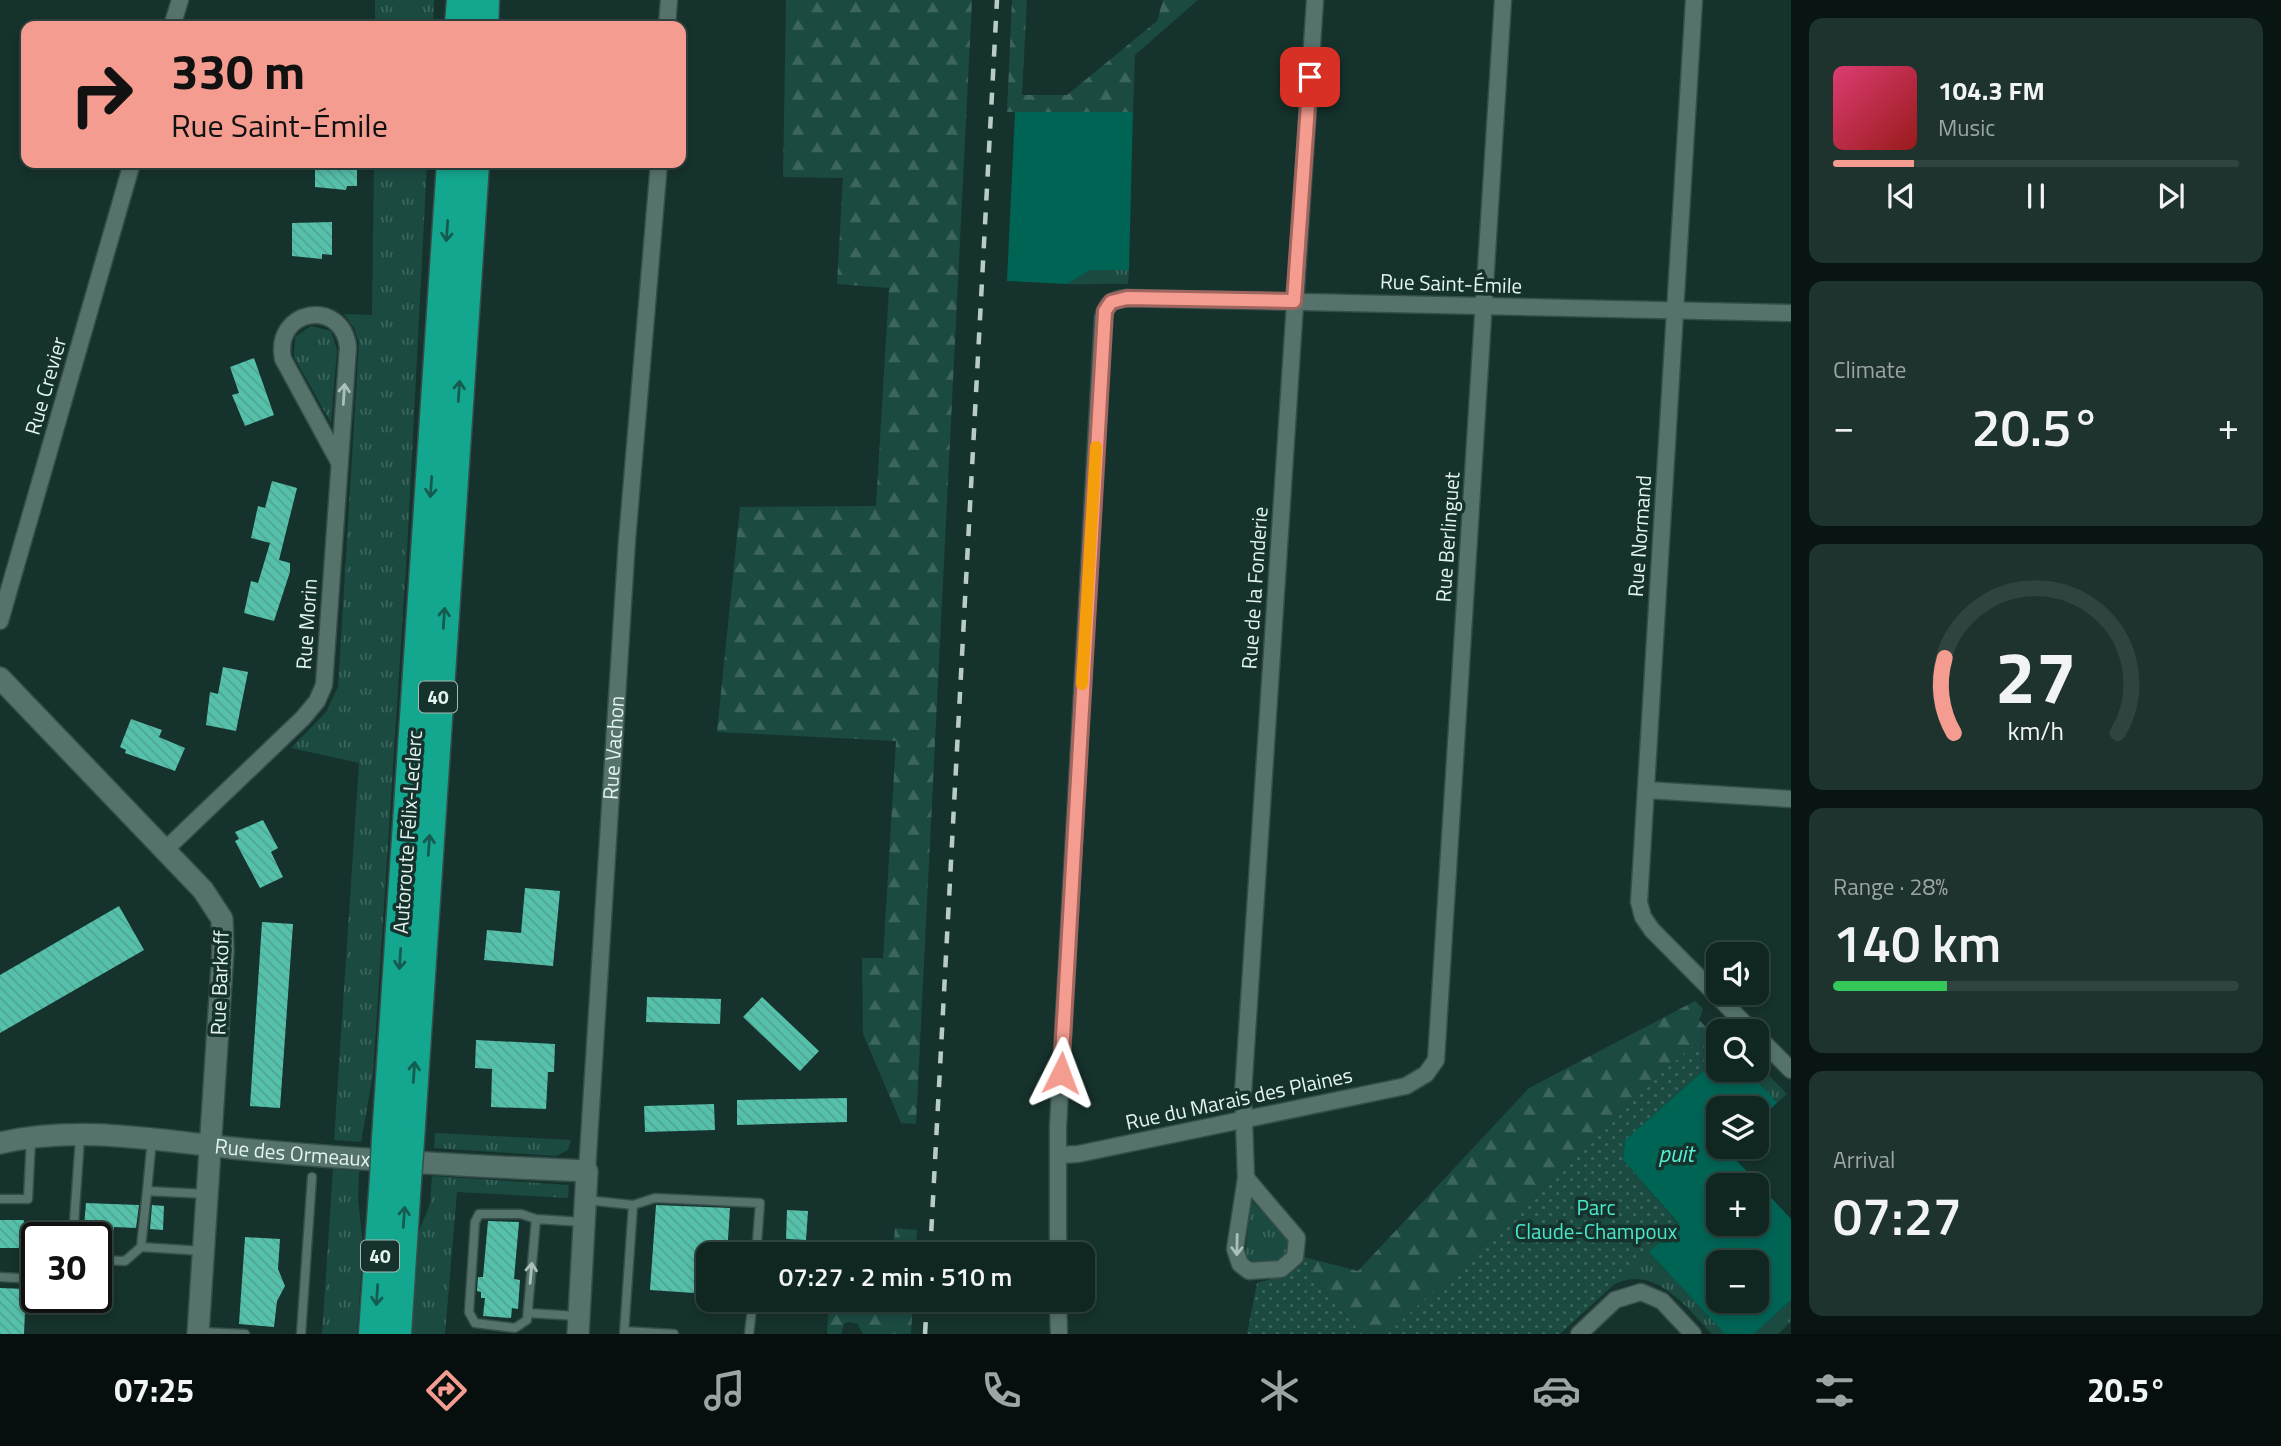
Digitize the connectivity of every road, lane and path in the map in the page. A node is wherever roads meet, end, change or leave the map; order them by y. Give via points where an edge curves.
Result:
1 (180, 0) edge
2 (668, 0) edge
3 (1315, 0) edge
4 (1503, 0) edge
5 (1694, 0) edge
6 (174, 21) edge
7 (667, 21) edge
8 (131, 168) edge
9 (452, 168) edge
10 (474, 168) edge
11 (659, 168) edge
12 (1294, 301) junction
13 (1483, 305) junction
14 (1675, 312) junction
15 (1791, 313) edge
16 (339, 462) junction
17 (0, 621) edge
18 (0, 679) edge
19 (1646, 790) junction
20 (1791, 799) edge
21 (165, 850) junction
22 (1740, 1019) edge
23 (1769, 1048) edge
24 (1791, 1070) edge
25 (1426, 1074) joint
26 (1243, 1119) junction
27 (80, 1135) junction
28 (152, 1137) junction
29 (31, 1138) junction
30 (398, 1140) junction
31 (0, 1143) edge
32 (210, 1144) junction
33 (1059, 1155) junction
34 (587, 1171) junction
35 (312, 1177) dead end
36 (1246, 1178) junction
37 (396, 1179) junction
38 (147, 1191) junction
39 (206, 1194) junction
40 (0, 1199) edge
41 (633, 1205) junction
42 (586, 1211) junction
43 (536, 1219) junction
44 (74, 1222) edge
45 (757, 1242) edge
46 (1058, 1242) edge
47 (141, 1247) junction
48 (203, 1251) junction
49 (112, 1261) edge
50 (0, 1277) edge
51 (21, 1278) edge
52 (752, 1312) edge
53 (1058, 1312) edge
54 (528, 1313) junction
55 (578, 1325) edge
56 (624, 1332) edge
57 (198, 1333) edge
58 (245, 1334) edge
59 (301, 1334) edge
60 (374, 1334) edge
61 (396, 1334) edge
62 (674, 1334) edge
63 (750, 1334) edge
64 (1059, 1334) edge
65 (1579, 1334) edge
66 (1693, 1334) edge

1 - 6 street
2 - 7 street
3 - 12 street, Rue de la Fonderie
4 - 13 street, Rue Berlinguet
5 - 14 street, Rue Normand
8 - 17 street, Rue Crevier
9 -> 30 highway, Autoroute Félix-Leclerc / 40
30 -> 10 highway, Autoroute Félix-Leclerc / 40
11 - 34 street, Rue Vachon via 627,540
12 - 13 street, Rue Saint-Émile
12 - 26 street, Rue de la Fonderie
12 - 33 street, Rue Saint-Émile via 1127,298 1111,302 1103,318
13 - 14 street, Rue Saint-Émile
13 - 25 street, Rue Berlinguet via 1437,1055
14 - 15 street, Rue Saint-Émile
14 - 19 street, Rue Normand
16 -> 16 street, Rue Morin via 347,341 334,320 313,315 289,327 282,353 292,380
16 - 21 street, Rue Morin via 322,691 303,718
18 - 21 street, Rue Barkoff
19 - 20 street
19 - 22 street, Rue Normand via 1638,889 1643,917
21 - 32 street, Rue Barkoff via 215,905 223,923
23 - 24 street
25 - 26 street, Rue du Marais des Plaines via 1406,1086
26 - 33 street, Rue du Marais des Plaines
26 - 36 street, Rue de la Fonderie
27 - 28 street, Rue des Ormeaux
27 - 29 street, Rue des Ormeaux
27 - 44 lane
28 - 32 street, Rue des Ormeaux
28 - 38 lane
29 - 31 street, Rue des Ormeaux
29 - 40 lane via 28,1199
30 - 37 highway, Autoroute Félix-Leclerc / 40, bridge
32 - 34 street, Rue des Ormeaux
32 - 39 street, Rue Barkoff
33 - 46 street
34 - 42 street, Rue Vachon
35 - 59 lane
36 -> 36 street, Rue de la Fonderie via 1236,1257 1252,1272 1282,1269 1295,1257 1297,1238
37 -> 60 highway, Autoroute Félix-Leclerc / 40
61 -> 37 highway, Autoroute Félix-Leclerc / 40
38 - 39 lane
38 - 47 lane
39 - 48 street, Rue Barkoff
41 - 42 lane
41 - 45 lane via 655,1198 760,1203
41 - 56 lane
42 - 43 lane
42 - 55 street, Rue Vachon
54 -> 43 lane
43 - 54 lane via 521,1213 485,1212 475,1222 471,1318 478,1325 515,1328 527,1320
47 - 48 lane
47 - 49 lane via 125,1261
48 - 57 street, Rue Barkoff
50 - 51 lane
52 - 63 lane
53 - 64 street
54 - 55 lane
56 - 62 lane
57 - 58 lane
65 - 66 street via 1615,1300 1641,1292 1662,1301

